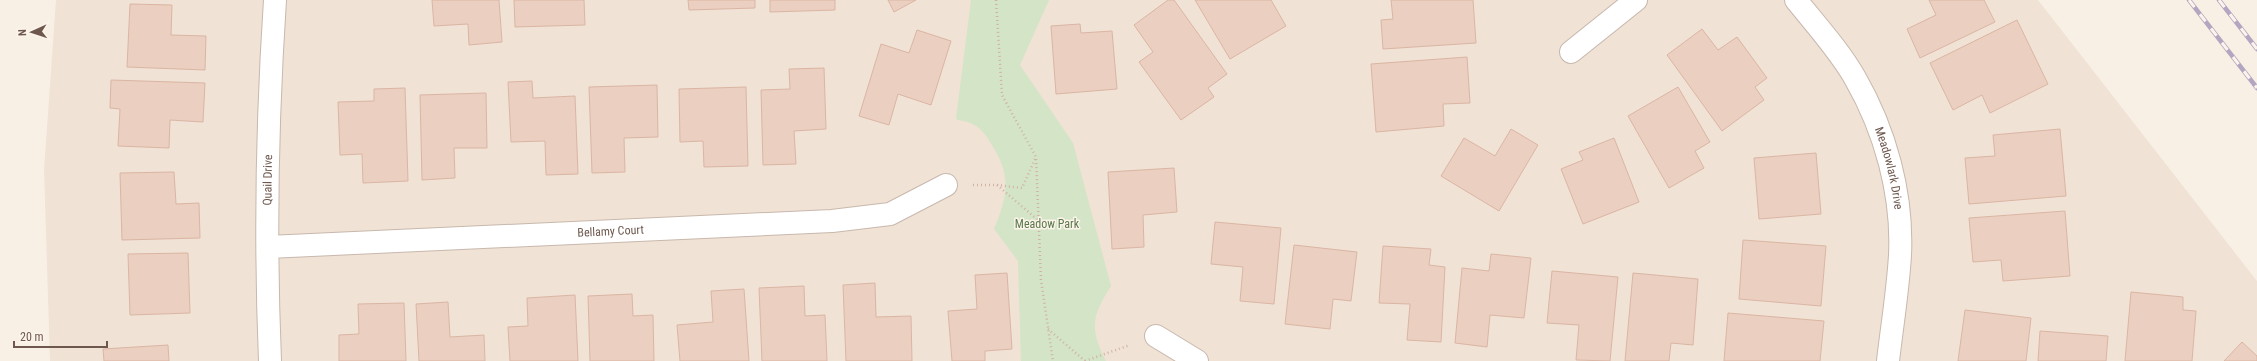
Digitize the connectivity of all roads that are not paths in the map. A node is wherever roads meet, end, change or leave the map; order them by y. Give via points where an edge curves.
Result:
1 (275, 0) edge
2 (1636, 0) edge
3 (1796, 0) edge
4 (1571, 52) dead end
5 (946, 185) road end
6 (268, 247) junction
7 (1156, 336) road end
8 (270, 361) edge
9 (1198, 361) edge
10 (1888, 361) edge

1 - 6 street, Quail Drive via 269,87
2 - 4 street
3 - 10 street, Meadowlark Drive via 1855,77 1877,122 1892,173 1899,215 1900,255
5 - 6 street, Bellamy Court via 890,214 832,221
6 - 8 street, Quail Drive
7 - 9 street

